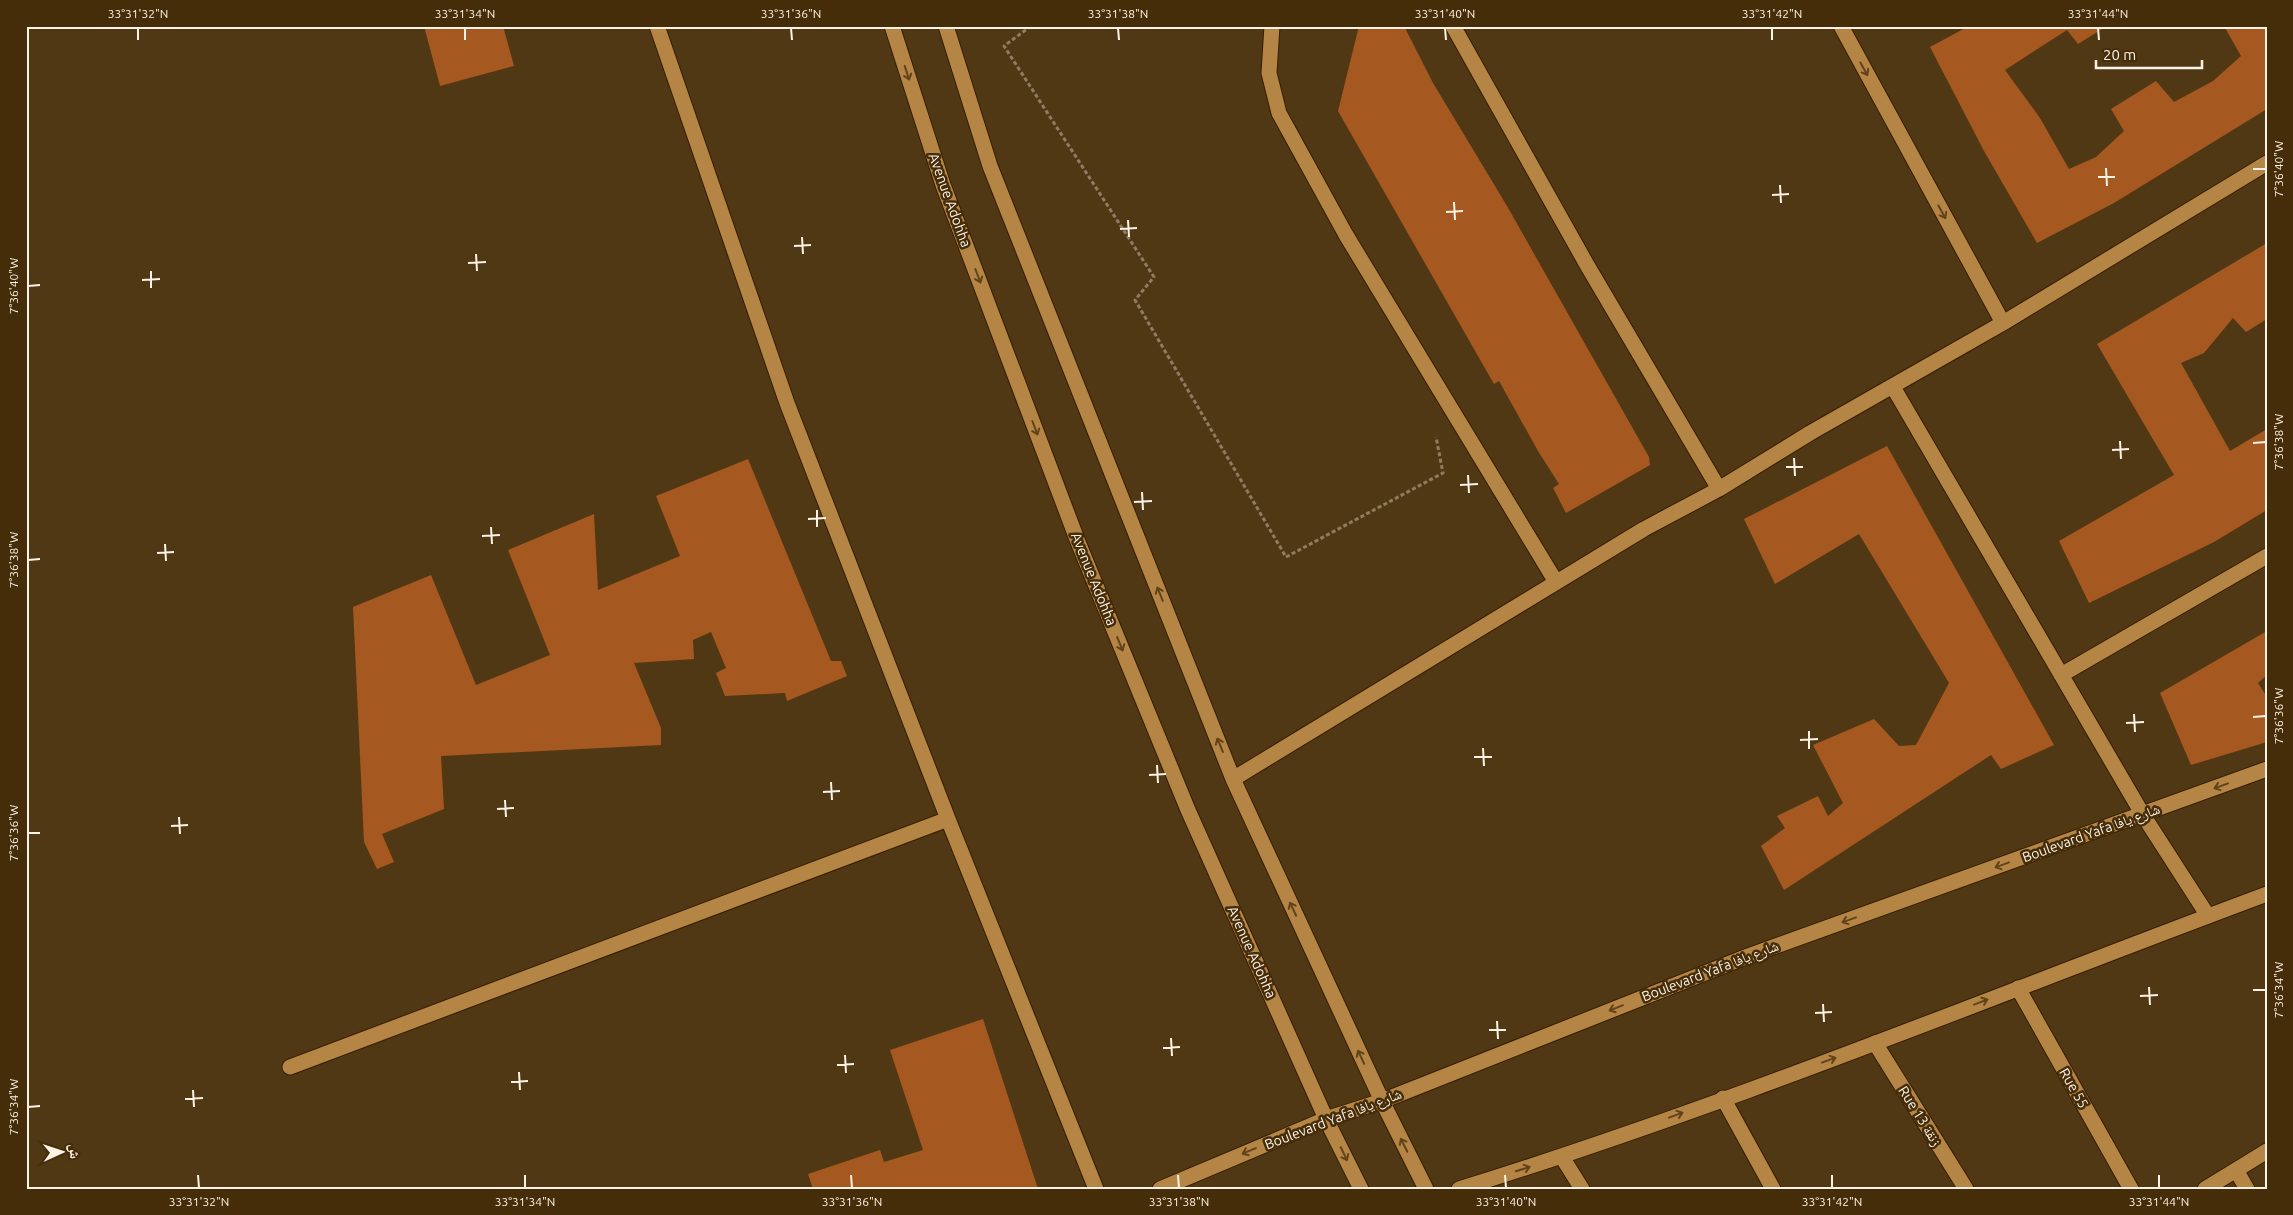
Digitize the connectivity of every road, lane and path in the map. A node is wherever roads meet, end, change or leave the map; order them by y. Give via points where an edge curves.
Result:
1 (657, 26) edge
2 (892, 26) edge
3 (946, 26) edge
4 (1031, 26) edge
5 (1272, 26) edge
6 (1453, 26) edge
7 (1841, 26) edge
8 (2267, 163) edge
9 (2003, 323) junction
10 (1893, 387) junction
11 (1456, 417) junction
12 (1719, 488) junction
13 (2267, 556) edge
14 (1556, 582) junction
15 (2061, 675) junction
16 (2267, 769) edge
17 (1233, 778) junction
18 (2143, 815) junction
19 (948, 819) junction
20 (2267, 894) edge
21 (2208, 916) junction
22 (2018, 988) junction
23 (1875, 1043) junction
24 (290, 1067) dead end
25 (1723, 1098) junction
26 (1382, 1101) junction
27 (1326, 1119) junction
28 (2267, 1151) edge
29 (1562, 1157) junction
30 (2236, 1170) junction
31 (1096, 1189) edge
32 (1160, 1189) edge
33 (1361, 1189) edge
34 (1426, 1189) edge
35 (1460, 1189) edge
36 (1582, 1189) edge
37 (1773, 1189) edge
38 (1966, 1189) edge
39 (2131, 1189) edge
40 (2204, 1189) edge
41 (2247, 1189) edge

1 - 19 street via 786,403
2 -> 27 street, Avenue Adohha via 943,185 1078,542 1188,810
17 -> 3 street via 990,166
4 - 11 path via 1004,46 1154,277 1135,300 1286,556 1443,473 1435,430
5 - 11 street via 1269,73 1280,113 1346,235
6 - 12 street via 1587,265
7 -> 9 street
8 - 9 street
9 - 10 street
10 - 12 street via 1810,432
10 - 15 street
11 - 14 street
12 - 14 street
13 - 15 street
14 - 17 street
15 - 18 street
16 -> 18 street, Boulevard Yafa شارع يافا
26 -> 17 street
18 - 21 street
18 -> 26 street, Boulevard Yafa شارع يافا via 1748,956
19 - 24 street
19 - 31 street
20 - 21 street
21 - 22 street
23 -> 22 street
22 - 39 street, Rue 55
25 -> 23 street
23 - 38 street, Rue 13 زنقة
29 -> 25 street
25 - 37 street
26 - 27 street, Boulevard Yafa شارع يافا
34 -> 26 street
27 -> 32 street, Boulevard Yafa شارع يافا
27 -> 33 street, Avenue Adohha
28 - 30 street
35 -> 29 street
29 - 36 street
30 - 40 street
30 - 41 street

